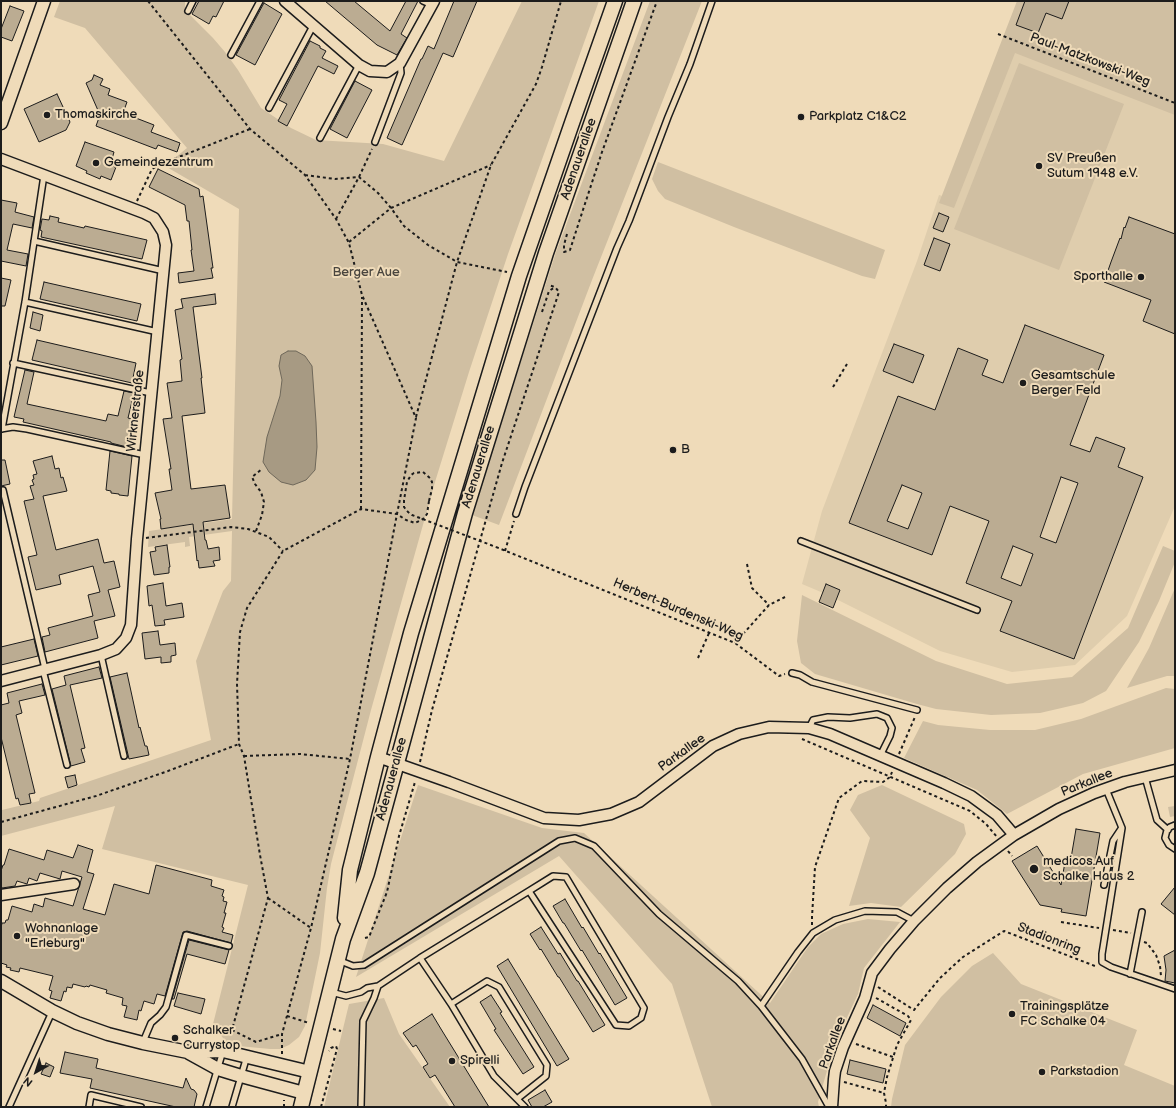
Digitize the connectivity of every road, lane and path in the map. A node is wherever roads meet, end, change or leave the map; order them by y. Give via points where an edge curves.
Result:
1 (44, 1) edge
2 (148, 1) edge
3 (194, 1) edge
4 (260, 1) edge
5 (285, 1) edge
6 (561, 1) edge
7 (615, 1) edge
8 (634, 1) edge
9 (657, 1) edge
10 (712, 1) edge
11 (430, 2) edge
12 (188, 11) dead end
13 (313, 26) junction
14 (998, 34) dead end
15 (231, 55) dead end
16 (400, 63) junction
17 (359, 65) junction
18 (1175, 103) edge
19 (269, 108) dead end
20 (1, 123) edge
21 (250, 129) junction
22 (320, 138) dead end
23 (375, 142) joint
24 (1, 159) edge
25 (491, 166) junction
26 (44, 175) junction
27 (305, 175) junction
28 (360, 177) junction
29 (391, 208) junction
30 (133, 209) junction
31 (336, 219) junction
32 (34, 241) junction
33 (349, 243) junction
34 (564, 252) dead end
35 (458, 262) junction
36 (164, 271) junction
37 (519, 276) junction
38 (537, 282) junction
39 (555, 287) junction
40 (362, 295) junction
41 (24, 302) junction
42 (540, 318) dead end
43 (158, 332) junction
44 (13, 363) junction
45 (847, 364) dead end
46 (833, 387) dead end
47 (151, 393) junction
48 (416, 418) junction
49 (1, 429) edge
50 (145, 455) junction
51 (262, 469) dead end
52 (3, 490) dead end
53 (361, 509) junction
54 (397, 514) junction
55 (516, 514) joint
56 (256, 532) junction
57 (472, 534) dead end
58 (137, 539) junction
59 (802, 541) dead end
60 (470, 542) dead end
61 (283, 551) junction
62 (505, 551) junction
63 (747, 564) dead end
64 (785, 597) dead end
65 (769, 605) junction
66 (977, 610) dead end
67 (709, 633) junction
68 (735, 643) junction
69 (100, 654) junction
70 (698, 658) dead end
71 (44, 670) junction
72 (792, 673) joint
73 (1, 681) edge
74 (917, 710) joint
75 (810, 728) junction
76 (800, 738) dead end
77 (239, 744) junction
78 (124, 756) dead end
79 (244, 756) junction
80 (880, 756) junction
81 (378, 757) junction
82 (350, 759) junction
83 (896, 762) junction
84 (396, 764) junction
85 (67, 765) dead end
86 (1175, 770) edge
87 (418, 771) junction
88 (890, 777) junction
89 (1145, 777) junction
90 (1106, 789) junction
91 (1, 822) edge
92 (1175, 825) edge
93 (1122, 828) junction
94 (1168, 830) junction
95 (1014, 835) junction
96 (1000, 840) dead end
97 (1175, 849) edge
98 (74, 884) dead end
99 (1104, 885) dead end
100 (529, 891) junction
101 (1, 895) edge
102 (268, 898) junction
103 (1142, 912) dead end
104 (914, 921) junction
105 (311, 928) junction
106 (813, 933) junction
107 (365, 938) dead end
108 (343, 939) junction
109 (1137, 939) junction
110 (229, 946) dead end
111 (420, 958) junction
112 (338, 960) junction
113 (1111, 967) junction
114 (1130, 974) junction
115 (1, 980) edge
116 (869, 982) junction
117 (1160, 985) junction
118 (378, 986) junction
119 (1175, 990) edge
120 (330, 992) junction
121 (866, 992) junction
122 (451, 1004) junction
123 (761, 1006) junction
124 (52, 1011) junction
125 (287, 1016) junction
126 (310, 1023) dead end
127 (332, 1028) dead end
128 (341, 1031) dead end
129 (143, 1043) junction
130 (857, 1044) dead end
131 (223, 1050) junction
132 (188, 1052) junction
133 (329, 1052) dead end
134 (247, 1056) junction
135 (893, 1058) junction
136 (218, 1068) junction
137 (310, 1072) junction
138 (241, 1076) junction
139 (834, 1079) junction
140 (304, 1093) junction
141 (884, 1093) junction
142 (517, 1099) junction
143 (9, 1107) edge
144 (89, 1107) edge
145 (139, 1107) edge
146 (206, 1107) edge
147 (232, 1107) edge
148 (301, 1107) edge
149 (321, 1107) edge
150 (361, 1107) edge
151 (525, 1107) edge
152 (830, 1107) edge
153 (886, 1107) edge

1 - 20 street
2 - 21 path
3 - 12 lane
4 - 15 lane
5 - 13 street
6 - 25 path via 536,84
7 - 37 main road, Adenauerallee
8 - 38 main road, Adenauerallee
9 - 34 path via 602,152 570,250
10 - 55 lane
11 - 16 street
13 - 17 street
13 - 19 lane
14 - 18 path, Paul-Matzkowski-Weg
16 - 17 street via 387,72 370,71
16 - 23 lane via 402,73
17 - 22 lane
21 - 27 path
21 - 30 path via 152,169
23 - 28 path
24 - 26 street, Wirknerstraße
25 - 29 path
25 - 35 path
26 - 30 street, Wirknerstraße
26 - 32 lane
27 - 28 path
27 - 31 path
28 - 29 path
28 - 31 path
29 - 33 path
29 - 35 path via 404,226 428,245
30 - 36 street, Wirknerstraße via 154,218 163,232 166,246
31 - 33 path
32 - 36 lane
32 - 41 lane
33 - 40 path
35 - 37 path
35 - 48 path
36 - 43 street, Wirknerstraße
37 - 81 main road, Adenauerallee via 411,633
38 - 39 path
38 - 84 main road, Adenauerallee via 465,513
39 - 42 path via 549,291
39 - 87 path via 558,292 502,463 432,710
40 - 48 path
40 - 53 path
41 - 43 lane
41 - 44 lane
43 - 47 street, Wirknerstraße
44 - 47 lane
44 - 49 lane
45 - 46 path
47 - 50 street, Wirknerstraße
48 - 54 path
49 - 50 lane via 27,429
50 - 58 street, Wirknerstraße
51 - 56 path via 252,477 264,502
52 - 71 lane
53 - 54 path
53 - 61 path
54 - 62 path, Herbert-Burdenski-Weg, bridge via 415,523 423,518 427,514 432,482 423,472 414,473 408,478 404,500 404,507 408,512 412,515 496,547
54 - 82 path
55 - 62 path
56 - 58 path via 231,527
56 - 61 path via 269,538
57 - 60 path
58 - 69 street, Wirknerstraße via 131,625 126,638 116,649
59 - 66 lane
61 - 77 path via 247,608 240,632 237,684
62 - 67 path, Herbert-Burdenski-Weg
63 - 65 path via 752,588
64 - 65 path
65 - 68 path
67 - 68 path, Herbert-Burdenski-Weg
67 - 70 path
68 - 72 path, Herbert-Burdenski-Weg via 779,676
69 - 71 street, Wirknerstraße
69 - 78 lane
71 - 73 street, Wirknerstraße
71 - 85 lane
72 - 74 lane via 812,682
74 - 83 path
75 - 80 street, Parkallee
75 - 80 lane via 813,720 828,717 850,718 877,714 887,718 892,728
75 - 87 street, Parkallee via 769,727 739,734 713,746 639,802 611,814 579,820 544,818
76 - 88 path
77 - 79 path
77 - 91 path via 96,796
79 - 82 path via 300,754
79 - 102 path
80 - 83 street, Parkallee
81 - 84 street, Parkallee
81 - 108 main road, Adenauerallee via 350,870
82 - 105 path
83 - 88 path
83 - 95 street, Parkallee via 971,796 997,815
84 - 87 street, Parkallee
84 - 108 main road, Adenauerallee via 367,874
86 - 89 street, Parkallee
87 - 107 path via 399,836 387,892 369,936
88 - 96 path via 970,811
88 - 106 path via 883,782 862,781 840,798 815,867
89 - 90 street, Parkallee
89 - 94 lane via 1156,820
90 - 93 lane
90 - 95 street, Parkallee via 1059,809
92 - 94 lane
93 - 99 lane via 1113,841
93 - 113 lane via 1102,954 1102,962
94 - 97 lane via 1166,842
95 - 104 street, Parkallee via 977,862
98 - 101 street
100 - 100 lane via 616,1025 629,1026 641,1018 644,1008 566,877 553,876
100 - 111 lane
102 - 105 path
102 - 125 path via 232,1030 256,1042 282,1034
103 - 109 lane
104 - 106 lane via 897,912 866,911 835,920
104 - 116 street, Parkallee via 872,973
105 - 125 path
106 - 123 lane
108 - 112 main road, Adenauerallee
109 - 114 lane
109 - 117 path via 1147,943 1156,955 1160,966
110 - 129 lane via 186,935 166,1007 151,1023
111 - 118 lane
111 - 122 lane
112 - 120 main road, Adenauerallee
112 - 123 lane via 353,966 364,965 559,841 575,838 594,846 659,914 738,982
113 - 114 lane
113 - 116 path, Stadionring via 1104,970 1004,931 963,957 940,978 914,1010
114 - 117 lane
115 - 124 street
116 - 121 street, Parkallee
117 - 119 lane
118 - 120 lane via 346,996
118 - 150 lane via 363,1021
120 - 137 main road, Adenauerallee
121 - 135 path via 911,1020
121 - 139 street, Parkallee via 843,1047
122 - 142 lane via 494,1076
122 - 142 lane via 487,981 499,987 547,1065 546,1076
123 - 152 lane via 802,1059
124 - 129 street via 108,1034
124 - 143 lane
125 - 126 path
127 - 128 path
129 - 132 street
130 - 135 path
131 - 132 street
131 - 134 street
131 - 136 lane
132 - 136 street
133 - 149 path via 336,1046
134 - 137 street
134 - 138 lane
135 - 141 path
136 - 138 street
136 - 146 lane
137 - 140 main road, Adenauerallee
138 - 140 street
138 - 147 lane
139 - 141 path
139 - 152 street, Parkallee
140 - 148 main road, Adenauerallee
141 - 153 path
142 - 151 lane
144 - 145 lane via 91,1095

